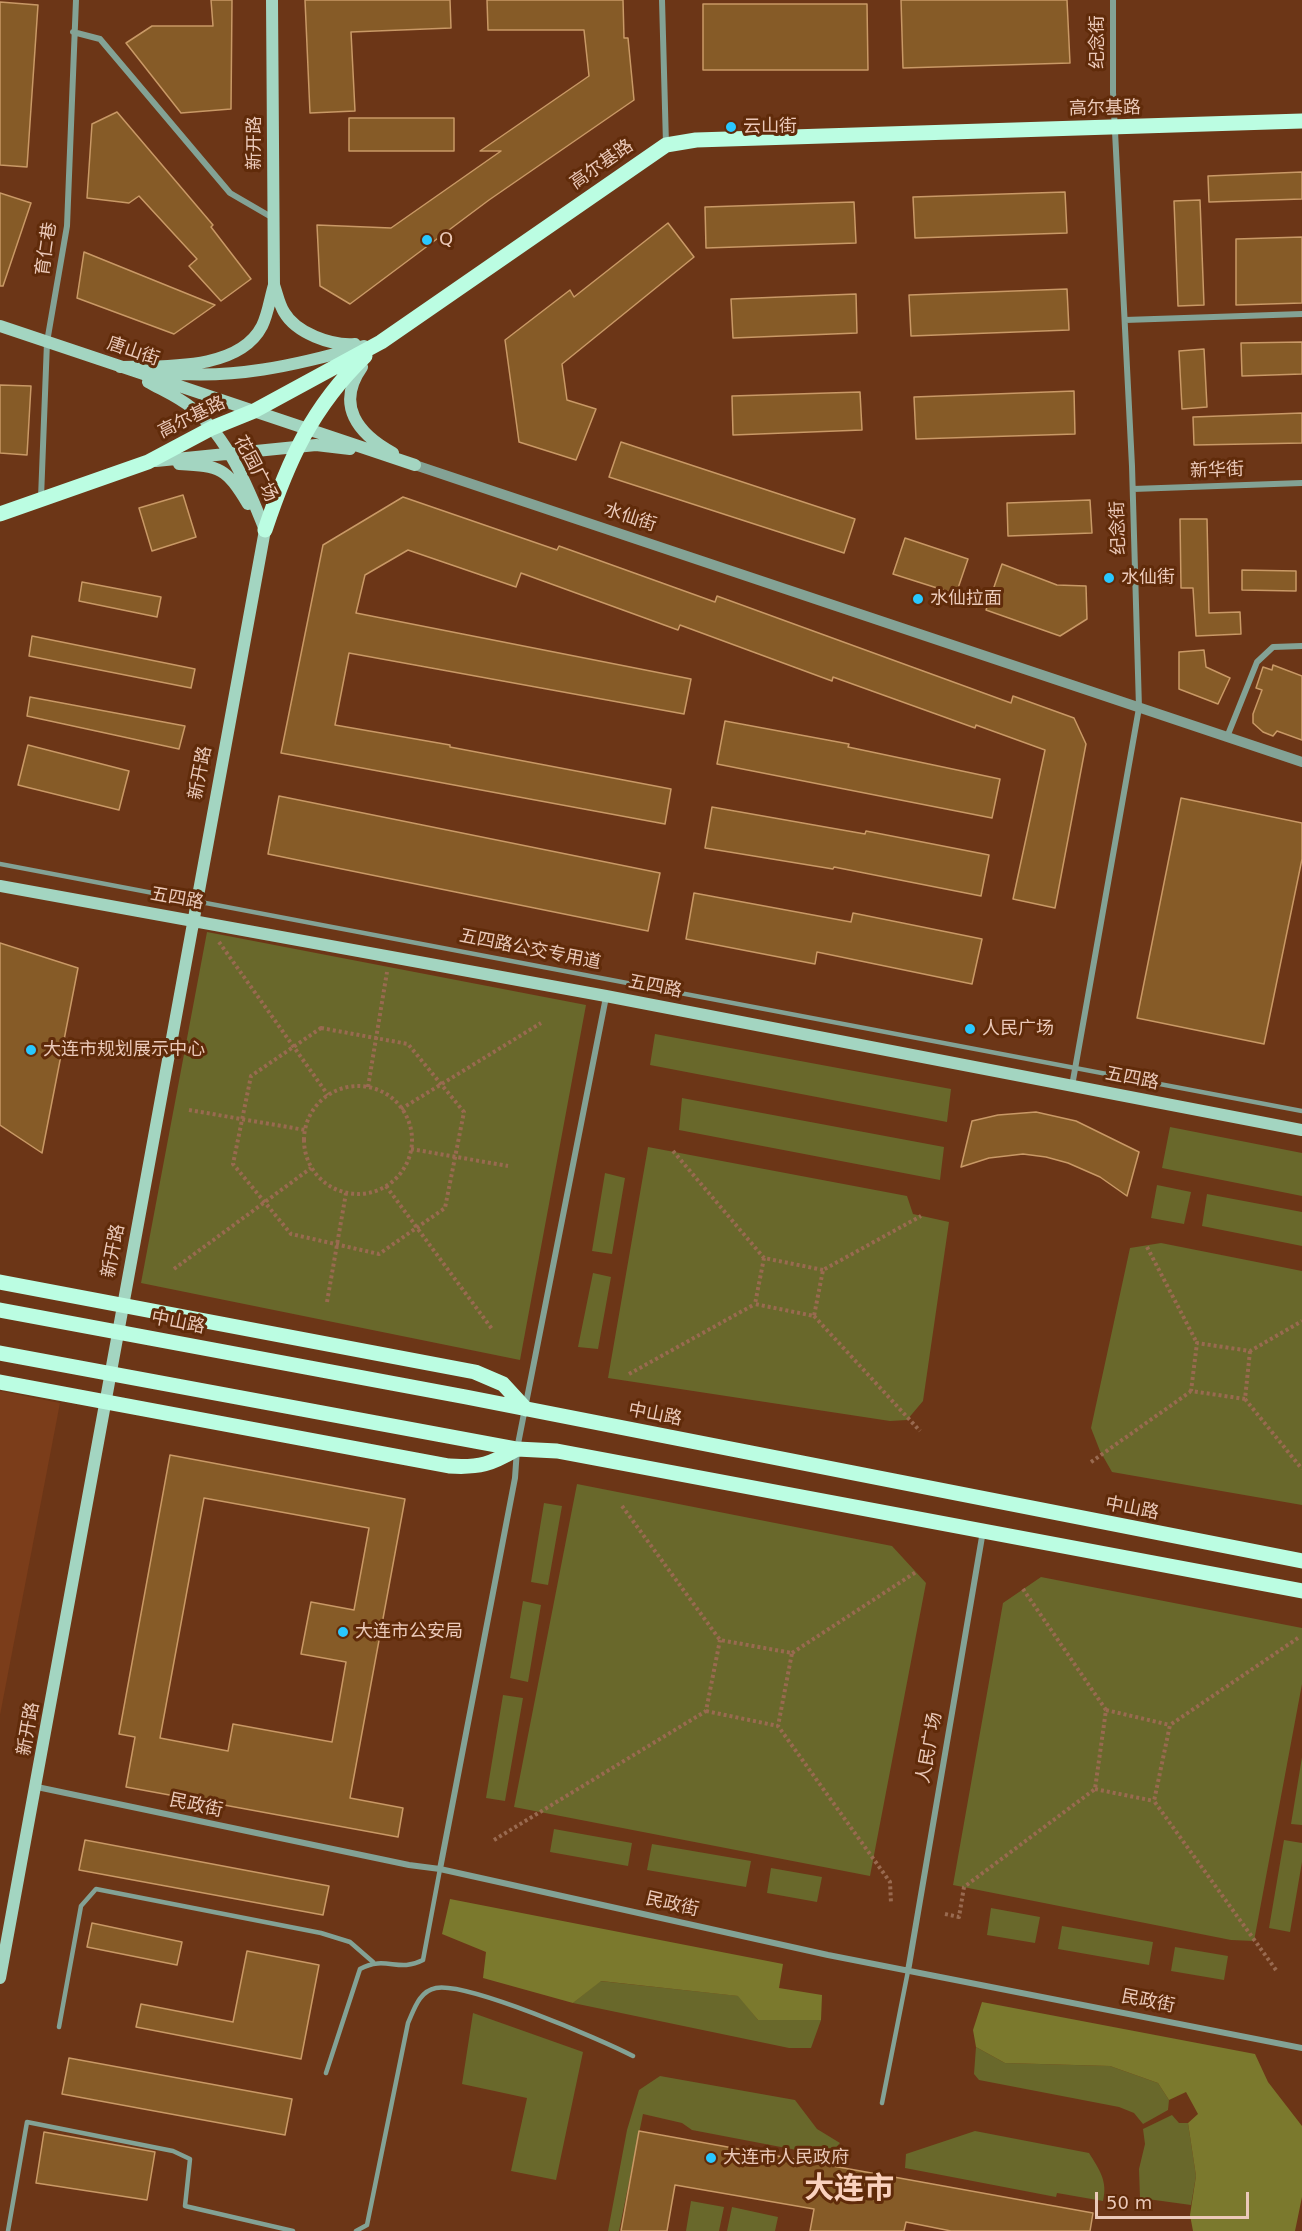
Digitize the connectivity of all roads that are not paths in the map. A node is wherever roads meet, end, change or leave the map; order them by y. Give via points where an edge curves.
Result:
1 (76, 0) edge
2 (272, 0) edge
3 (662, 0) edge
4 (1113, 0) edge
5 (73, 32) junction
6 (1302, 120) edge
7 (1117, 129) junction
8 (666, 145) junction
9 (273, 219) junction
10 (274, 285) junction
11 (1302, 314) edge
12 (1125, 320) junction
13 (0, 326) edge
14 (47, 342) junction
15 (381, 342) junction
16 (120, 367) junction
17 (254, 411) junction
18 (212, 428) junction
19 (307, 429) junction
20 (297, 447) junction
21 (227, 452) junction
22 (148, 462) junction
23 (415, 465) junction
24 (1302, 483) edge
25 (1133, 489) junction
26 (41, 501) junction
27 (0, 514) edge
28 (265, 530) junction
29 (1302, 646) edge
30 (1139, 708) junction
31 (1227, 737) junction
32 (1302, 762) edge
33 (0, 864) edge
34 (0, 886) edge
35 (196, 900) junction
36 (192, 920) junction
37 (606, 996) junction
38 (1074, 1067) junction
39 (1071, 1086) junction
40 (1302, 1111) edge
41 (1302, 1130) edge
42 (0, 1282) edge
43 (122, 1305) junction
44 (0, 1310) edge
45 (120, 1332) junction
46 (0, 1353) edge
47 (111, 1375) junction
48 (0, 1382) edge
49 (107, 1403) junction
50 (526, 1409) junction
51 (517, 1449) junction
52 (983, 1531) junction
53 (1302, 1562) edge
54 (1302, 1591) edge
55 (37, 1787) junction
56 (440, 1869) junction
57 (373, 1962) junction
58 (908, 1971) junction
59 (0, 1978) edge
60 (59, 2028) dead end
61 (1302, 2048) edge
62 (633, 2056) dead end
63 (326, 2073) dead end
64 (882, 2103) dead end
65 (8, 2231) edge
66 (293, 2231) edge
67 (356, 2231) edge

1 - 5 street, 育仁巷
2 - 9 main road, 新开路
3 - 8 street
4 - 7 street, 纪念街
5 - 9 street via 100,39 230,193
5 - 14 street, 育仁巷 via 67,226
6 - 7 main road, 高尔基路
7 - 8 main road, 高尔基路 via 708,140
7 - 12 street, 纪念街
8 - 15 main road, 高尔基路
9 - 10 main road, 新开路
10 - 15 main road via 284,313 309,334 343,345
10 - 16 main road via 262,326 236,352 182,366
11 - 12 street
12 - 25 street, 纪念街
13 - 14 main road, 唐山街
14 - 16 main road, 唐山街
14 - 26 street, 育仁巷
15 - 16 main road via 302,364 239,372 194,376
15 - 17 main road, 高尔基路
15 - 19 main road via 332,391
15 - 23 main road via 354,378 351,413 366,434
16 - 17 main road, 唐山街
16 - 18 main road, 花园广场 via 191,407
17 - 18 main road, 高尔基路
17 - 19 main road, 水仙街
18 - 21 main road, 花园广场
18 - 22 main road, 高尔基路
19 - 20 main road
19 - 23 main road, 水仙街
20 - 21 main road
20 - 23 main road via 352,449
20 - 28 main road
21 - 22 main road
21 - 28 main road, 花园广场 via 247,486
22 - 26 main road, 高尔基路
22 - 28 main road via 210,465 231,476
23 - 30 street, 水仙街
24 - 25 street, 新华街
25 - 30 street, 纪念街
26 - 27 main road, 高尔基路
28 - 35 main road, 新开路
29 - 31 street via 1273,647 1257,662
30 - 31 street, 水仙街
30 - 38 street, 纪念街
31 - 32 street, 水仙街
33 - 35 lane, 五四路公交专用道
34 - 36 main road, 五四路
35 - 36 main road, 新开路
35 - 38 lane, 五四路公交专用道
36 - 37 main road, 五四路
36 - 43 main road, 新开路
37 - 39 main road, 五四路
37 - 50 street
38 - 39 street, 纪念街
38 - 40 lane, 五四路公交专用道
39 - 41 main road, 五四路
42 - 43 main road
43 - 45 main road, 新开路
43 - 50 main road via 475,1372 503,1384
44 - 45 main road, 中山路
45 - 47 main road, 新开路
45 - 50 main road, 中山路
46 - 47 main road
47 - 49 main road, 新开路
47 - 51 main road
48 - 49 main road
49 - 51 main road via 449,1466 489,1465
49 - 55 main road, 新开路
50 - 51 street
50 - 53 main road, 中山路
51 - 52 main road via 557,1451
51 - 56 street via 515,1478
52 - 54 main road
52 - 58 street, 人民广场
55 - 56 street, 民政街
55 - 59 main road, 新开路
56 - 57 lane via 423,1960 411,1966
56 - 58 street, 民政街
57 - 60 lane via 350,1942 321,1933 96,1889 81,1906
57 - 63 lane via 360,1969
58 - 61 street, 民政街
58 - 64 lane
62 - 67 lane via 473,1992 435,1988 419,1998 408,2023 367,2225
65 - 66 lane via 27,2122 173,2151 189,2158 184,2206

